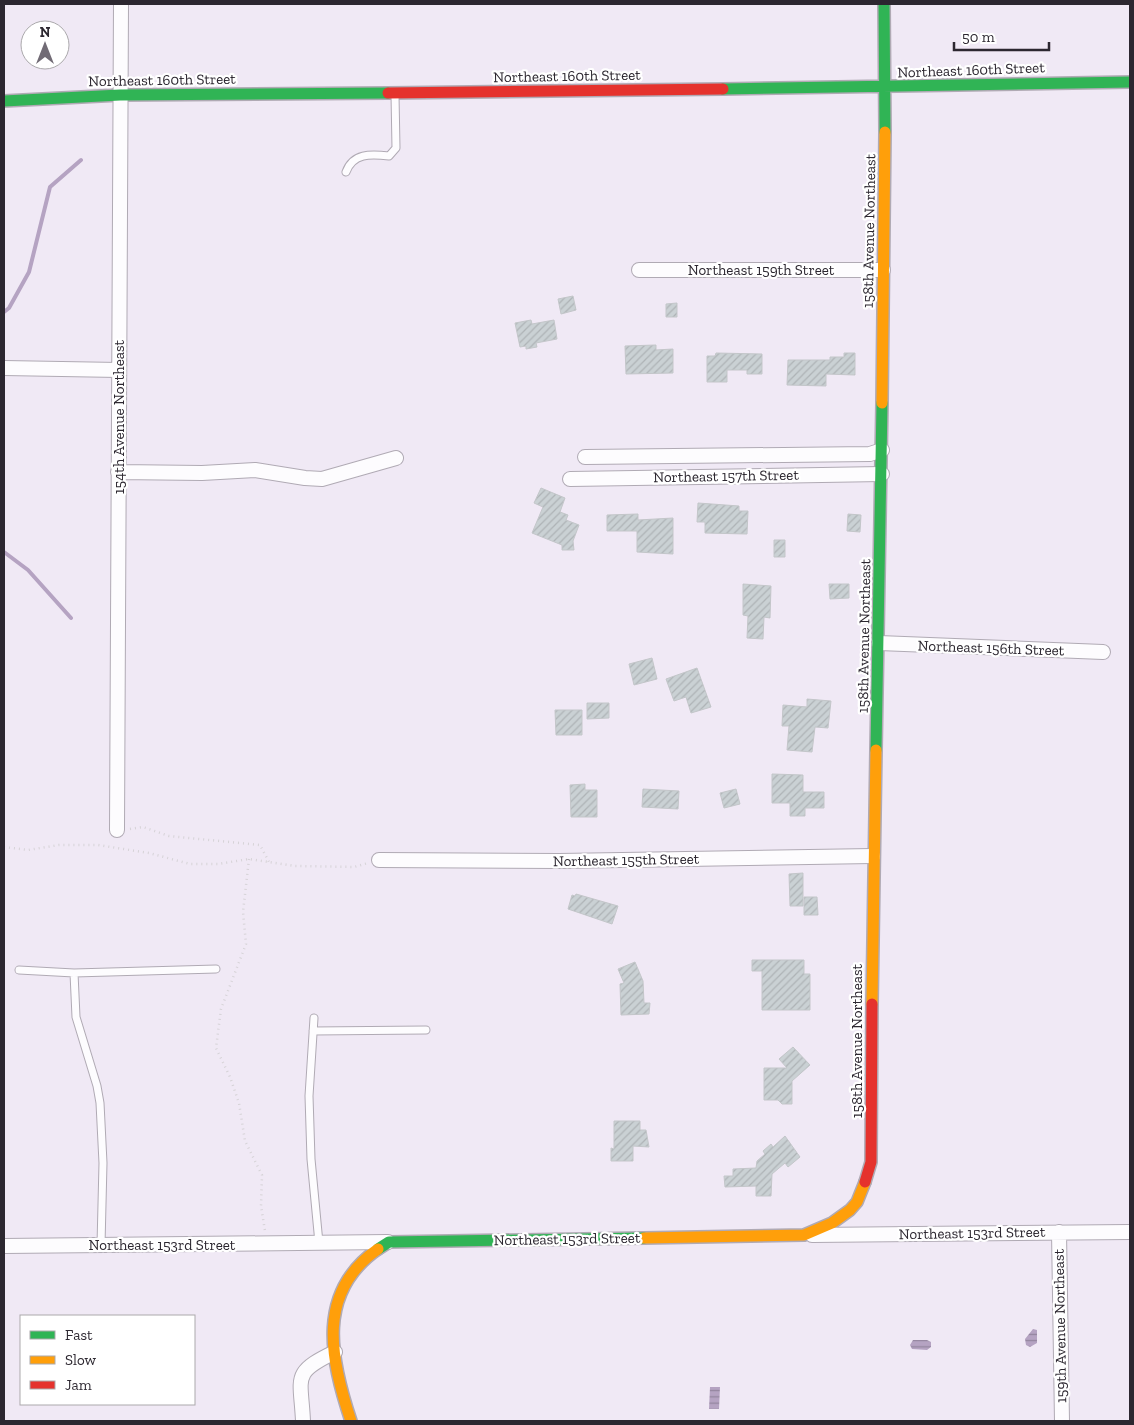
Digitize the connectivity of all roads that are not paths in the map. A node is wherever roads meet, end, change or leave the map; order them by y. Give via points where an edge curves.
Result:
1 (122, 4) edge
2 (884, 4) edge
3 (1130, 82) edge
4 (886, 88) junction
5 (394, 92) junction
6 (120, 95) junction
7 (4, 101) edge
8 (346, 172) dead end
9 (639, 270) dead end
10 (884, 270) junction
11 (4, 368) edge
12 (119, 370) junction
13 (882, 450) junction
14 (585, 457) dead end
15 (396, 458) dead end
16 (118, 472) junction
17 (882, 474) junction
18 (570, 479) dead end
19 (879, 643) junction
20 (1102, 652) dead end
21 (117, 830) road end
22 (873, 856) junction
23 (379, 860) road end
24 (216, 968) dead end
25 (19, 970) dead end
26 (74, 973) junction
27 (314, 1018) dead end
28 (426, 1030) dead end
29 (313, 1031) junction
30 (1059, 1232) junction
31 (1130, 1232) edge
32 (804, 1235) junction
33 (389, 1242) junction
34 (319, 1244) junction
35 (101, 1245) junction
36 (4, 1246) edge
37 (335, 1352) junction
38 (303, 1421) edge
39 (351, 1421) edge
40 (1062, 1421) edge

1 - 6 street, 154th Avenue Northeast
2 - 4 street, 158th Avenue Northeast
3 - 4 street, Northeast 160th Street
4 - 5 street, Northeast 160th Street
4 - 10 street, 158th Avenue Northeast
5 - 6 street, Northeast 160th Street
5 - 8 lane via 396,148 389,156 357,157
6 - 7 street, Northeast 160th Street
6 - 12 street, 154th Avenue Northeast
9 - 10 street, Northeast 159th Street
10 - 13 street, 158th Avenue Northeast
11 - 12 street
12 - 16 street, 154th Avenue Northeast
13 - 14 street via 870,454
13 - 17 street, 158th Avenue Northeast
15 - 16 street via 322,479 255,470
16 - 21 street, 154th Avenue Northeast
17 - 18 street, Northeast 157th Street
17 - 19 street, 158th Avenue Northeast
19 - 20 street, Northeast 156th Street
19 - 22 street, 158th Avenue Northeast
22 - 23 street, Northeast 155th Street
22 - 32 street, 158th Avenue Northeast via 870,1162 865,1187 855,1206 837,1222
24 - 26 lane
25 - 26 lane
26 - 35 lane via 76,1017 100,1103 103,1163
27 - 29 lane
28 - 29 lane
29 - 34 lane via 309,1096
30 - 31 street, Northeast 153rd Street
30 - 32 street, Northeast 153rd Street
30 - 40 street, 159th Avenue Northeast
32 - 33 street, Northeast 153rd Street
33 - 34 street, Northeast 153rd Street
33 - 37 street via 359,1264 339,1294 333,1320
34 - 35 street, Northeast 153rd Street
35 - 36 street, Northeast 153rd Street
37 - 38 street via 303,1371
37 - 39 street

